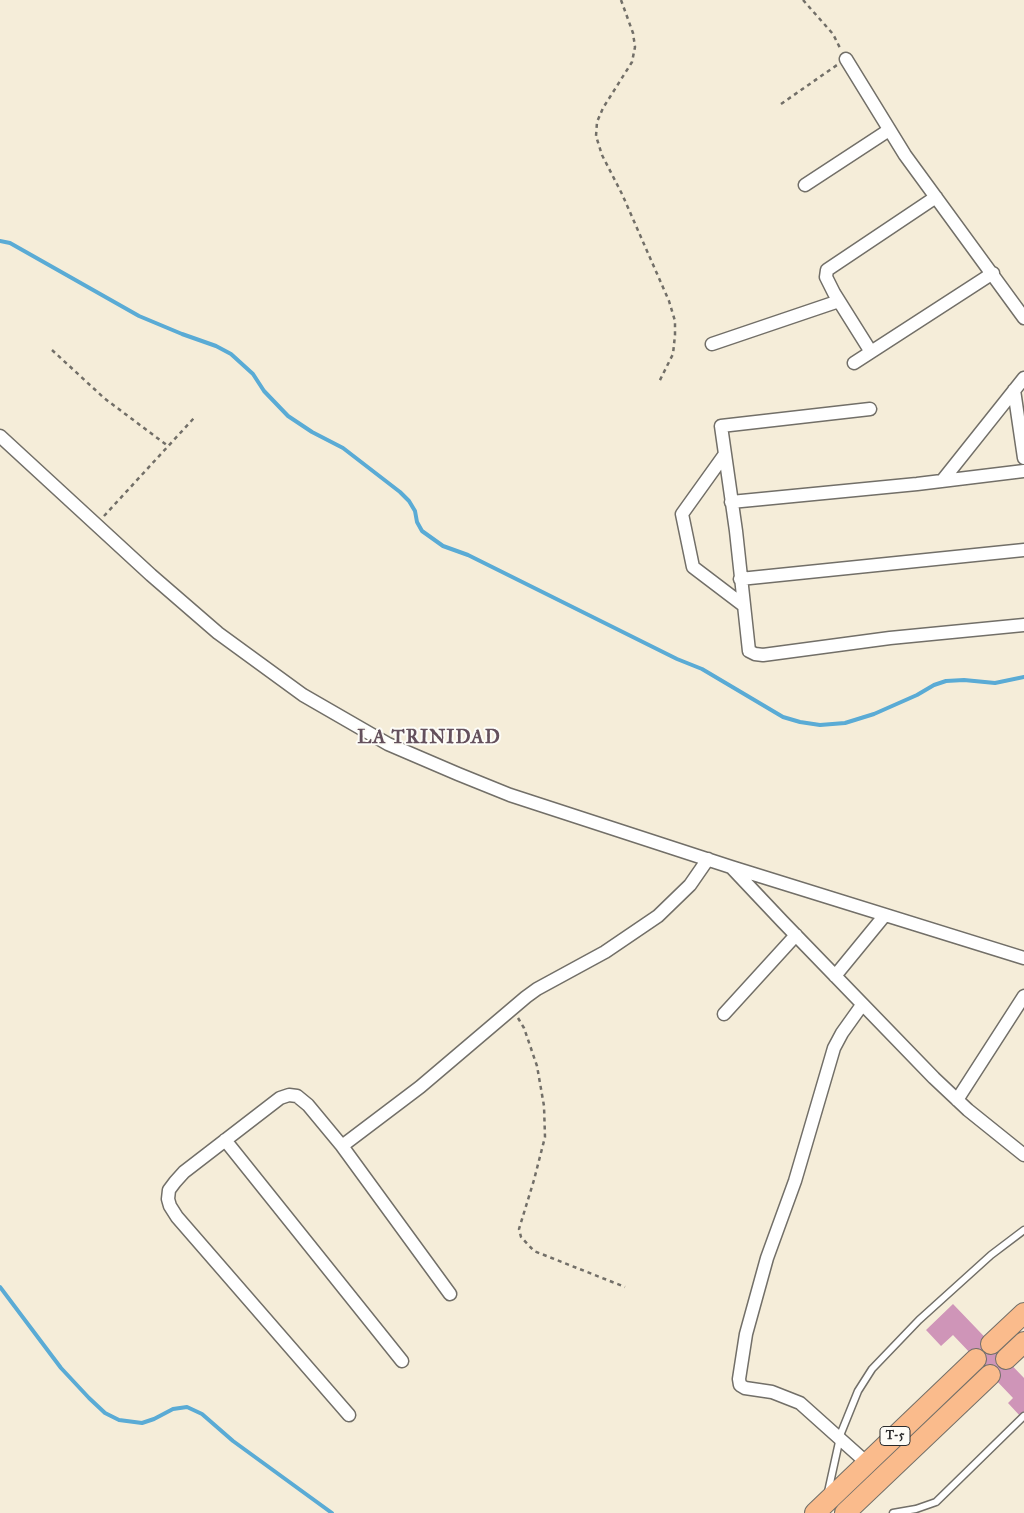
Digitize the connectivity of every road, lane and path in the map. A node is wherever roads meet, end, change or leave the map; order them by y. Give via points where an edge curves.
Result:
1 (621, 0) edge
2 (803, 0) edge
3 (846, 59) junction
4 (781, 104) dead end
5 (889, 130) junction
6 (804, 185) dead end
7 (936, 197) junction
8 (993, 273) junction
9 (839, 302) junction
10 (1024, 318) edge
11 (712, 344) dead end
12 (52, 350) dead end
13 (871, 352) junction
14 (854, 363) dead end
15 (1024, 378) edge
16 (659, 382) dead end
17 (1014, 390) junction
18 (870, 409) dead end
19 (194, 418) dead end
20 (0, 436) edge
21 (168, 446) junction
22 (725, 454) junction
23 (1024, 458) edge
24 (1024, 472) edge
25 (942, 481) junction
26 (732, 502) junction
27 (96, 524) junction
28 (1024, 550) edge
29 (740, 579) junction
30 (743, 605) junction
31 (1024, 625) edge
32 (708, 859) junction
33 (731, 867) junction
34 (885, 915) junction
35 (796, 936) junction
36 (1024, 958) edge
37 (835, 976) junction
38 (1024, 996) edge
39 (862, 1005) junction
40 (513, 1008) junction
41 (724, 1014) dead end
42 (957, 1100) junction
43 (225, 1140) junction
44 (342, 1146) junction
45 (1024, 1155) edge
46 (1024, 1230) edge
47 (625, 1287) dead end
48 (450, 1294) dead end
49 (1024, 1313) edge
50 (1024, 1342) edge
51 (992, 1344) dead end
52 (976, 1359) dead end
53 (1006, 1359) dead end
54 (402, 1360) dead end
55 (990, 1374) dead end
56 (349, 1415) dead end
57 (1024, 1416) edge
58 (914, 1418) junction
59 (929, 1433) junction
60 (840, 1438) junction
61 (867, 1463) junction
62 (820, 1508) edge
63 (845, 1513) edge
64 (893, 1513) edge

1 - 16 path via 635,46 632,62 597,122 596,136 670,301 675,321 673,354
2 - 3 path via 833,34
3 - 4 path
3 - 5 street
5 - 6 street
5 - 7 street
7 - 8 street
7 - 9 street via 828,270 826,277
8 - 10 street
8 - 13 street
9 - 11 street
9 - 13 street
12 - 21 path via 104,398
13 - 14 street
15 - 17 street
17 - 23 street
17 - 25 street
18 - 22 street via 721,426
19 - 21 path
20 - 27 street
21 - 27 path
22 - 26 street
22 - 30 street via 682,514 693,567
24 - 25 street
25 - 26 street
26 - 29 street
27 - 32 street via 218,633 303,695 388,744 510,795
28 - 29 street
29 - 30 street
30 - 31 street via 749,651 763,655
32 - 33 street
32 - 40 street via 690,885 658,916 605,952 537,989
33 - 34 street
33 - 35 street
34 - 36 street
34 - 37 street
35 - 37 street
35 - 41 street
37 - 39 street
38 - 42 street
39 - 42 street
39 - 60 street via 834,1048 795,1182 767,1258 746,1334 739,1379 744,1388 772,1392 800,1403
40 - 44 street via 420,1087
40 - 47 path via 524,1028 537,1066 544,1106 545,1137 519,1229 521,1237 534,1250
42 - 45 street
43 - 44 street via 289,1094 308,1104
43 - 54 street
43 - 56 street via 174,1182 169,1190 170,1206
44 - 48 street
46 - 60 lane via 984,1262 887,1352 858,1391
49 - 51 main road
50 - 53 main road
52 - 58 main road, T-5
55 - 59 main road, T-5
57 - 64 lane via 936,1502
58 - 59 main road, T-5
58 - 61 main road, T-5
59 - 63 main road, T-5
60 - 61 street
60 - 62 lane
61 - 62 main road, T-5

